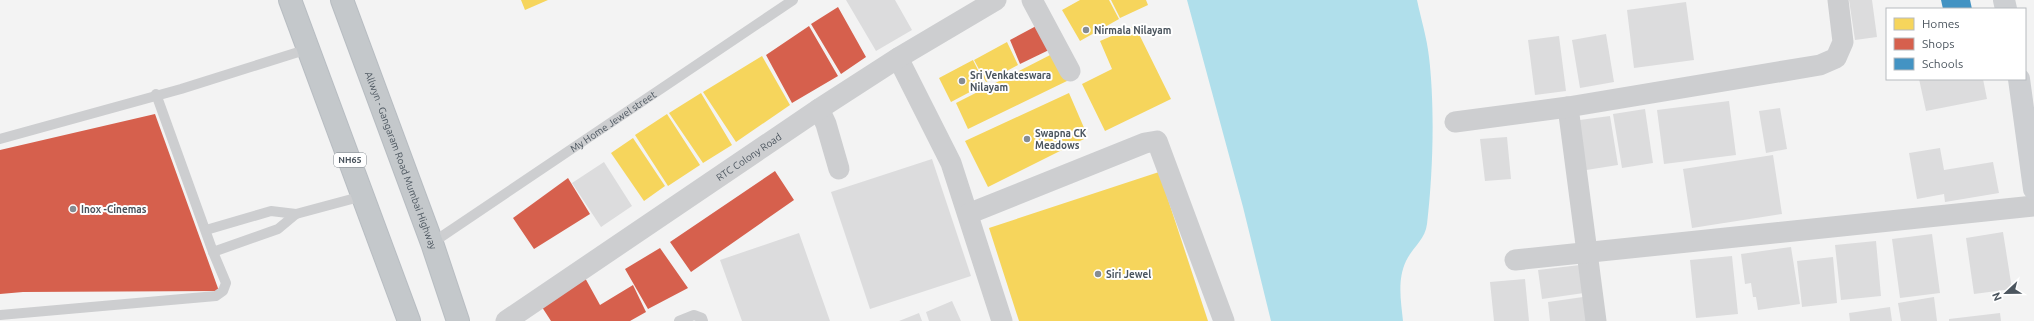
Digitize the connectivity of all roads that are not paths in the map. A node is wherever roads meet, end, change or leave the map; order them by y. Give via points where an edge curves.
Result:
1 (290, 0) edge
2 (342, 0) edge
3 (793, 0) edge
4 (996, 0) edge
5 (1032, 0) edge
6 (1838, 0) edge
7 (308, 49) junction
8 (898, 58) junction
9 (1070, 71) dead end
10 (2024, 80) edge
11 (156, 94) junction
12 (1568, 107) junction
13 (819, 109) junction
14 (1455, 122) dead end
15 (0, 139) edge
16 (838, 169) dead end
17 (2034, 189) edge
18 (363, 196) junction
19 (2034, 206) edge
20 (296, 214) junction
21 (968, 214) junction
22 (206, 230) junction
23 (432, 243) junction
24 (213, 252) junction
25 (1586, 254) junction
26 (1515, 260) dead end
27 (0, 315) edge
28 (409, 321) edge
29 (458, 321) edge
30 (506, 321) edge
31 (679, 321) edge
32 (703, 321) edge
33 (1002, 321) edge
34 (1224, 321) edge
35 (1596, 321) edge

1 - 7 highway, NH65
2 - 23 highway, Allwyn - Gangaram Road Mumbai Highway
3 - 23 lane, My Home Jewel street
4 - 8 street, RTC Colony Road
5 - 9 street
6 - 12 street via 1843,42 1836,58 1820,65
7 - 11 lane via 181,89
7 - 18 highway, NH65
8 - 13 street, RTC Colony Road
8 - 21 street via 950,163
10 - 17 main road
11 - 15 lane
11 - 22 lane
12 - 14 street
12 - 25 street
13 - 16 street via 826,124
13 - 30 street, RTC Colony Road
18 - 20 lane
18 - 28 highway, NH65
19 - 25 street
20 - 22 lane via 271,211
20 - 24 lane via 278,229
21 - 33 street
21 - 34 street via 1145,143 1157,141
22 - 24 lane
23 - 29 highway, Allwyn - Gangaram Road Mumbai Highway
24 - 27 lane via 226,283 223,292 216,296
25 - 26 street
25 - 35 street
31 - 32 lane via 694,315

